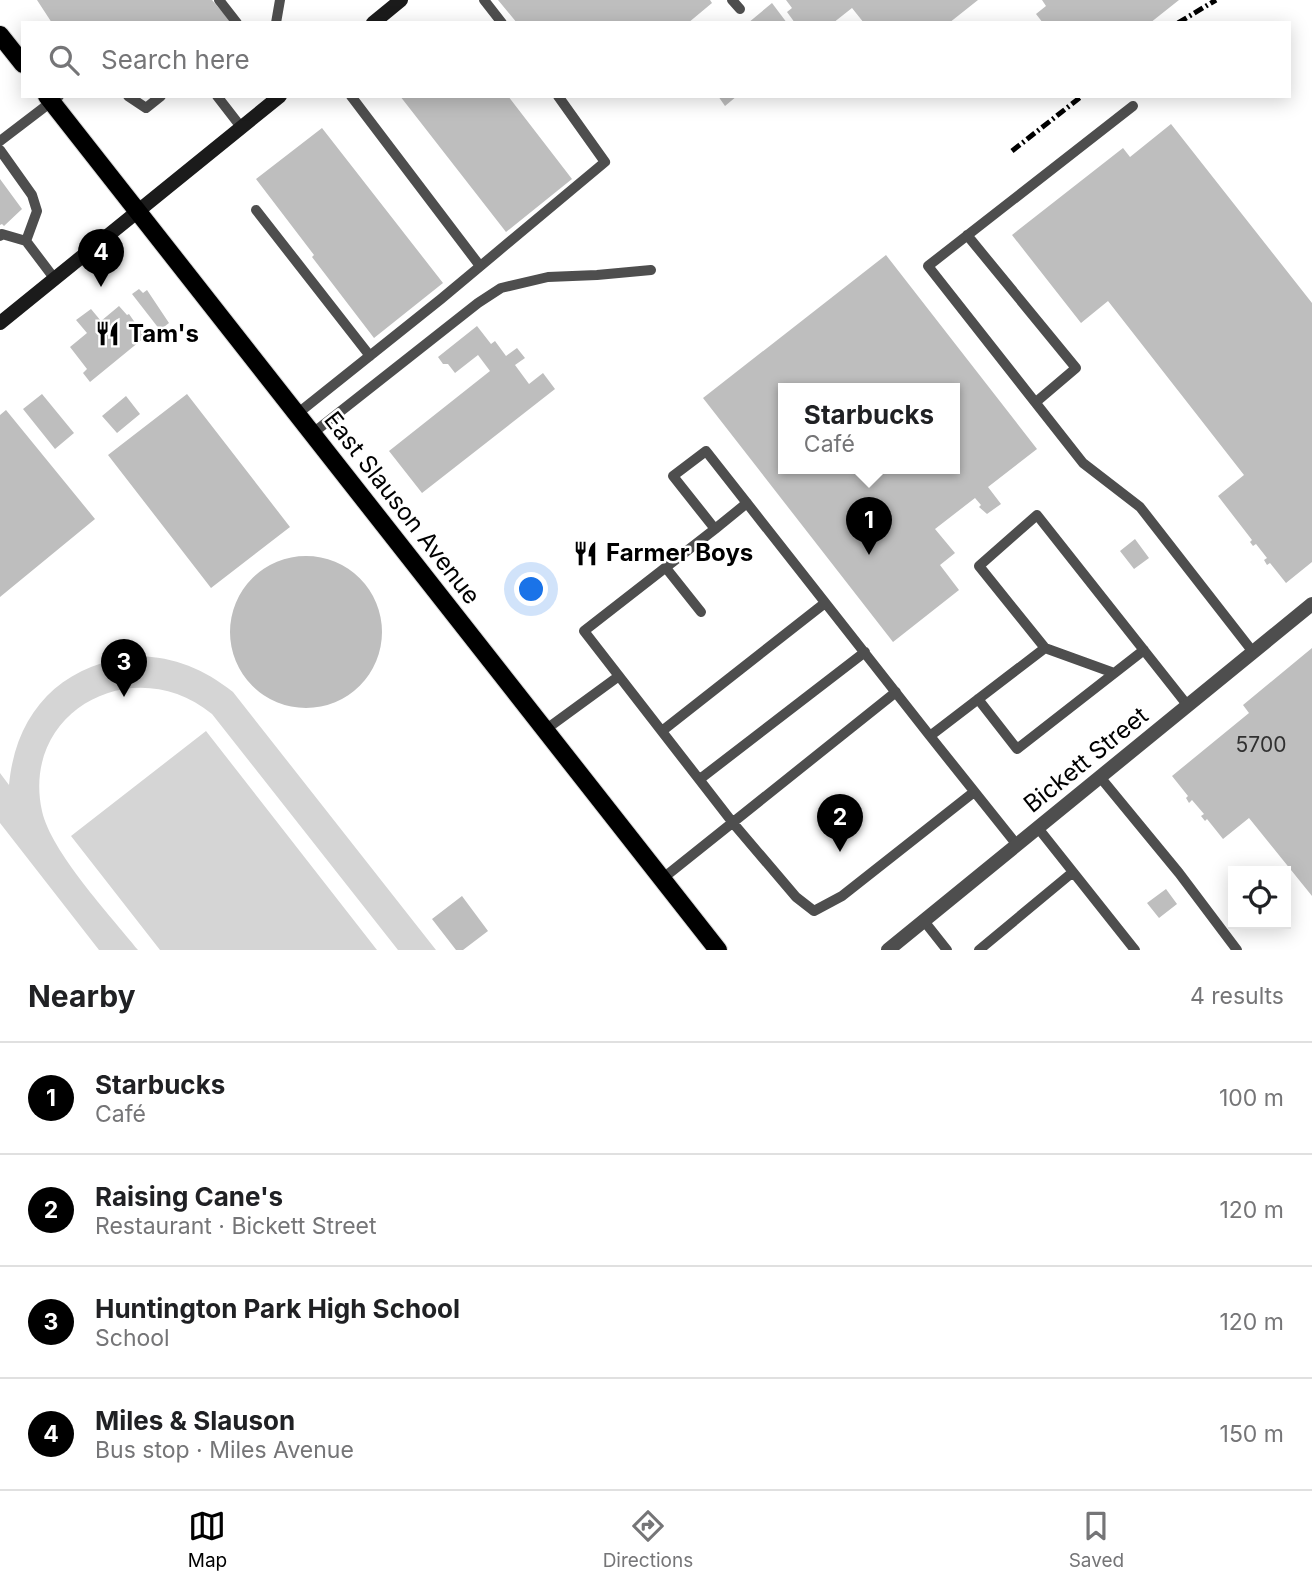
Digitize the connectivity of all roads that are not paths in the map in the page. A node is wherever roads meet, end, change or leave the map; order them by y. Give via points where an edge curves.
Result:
1 (219, 0) edge
2 (280, 0) edge
3 (401, 0) edge
4 (484, 0) edge
5 (732, 0) edge
6 (740, 9) dead end
7 (235, 21) edge
8 (276, 21) edge
9 (375, 21) edge
10 (500, 21) edge
11 (0, 35) edge
12 (21, 61) edge
13 (53, 98) edge
14 (131, 98) edge
15 (158, 98) edge
16 (219, 98) edge
17 (277, 98) edge
18 (353, 98) edge
19 (559, 98) edge
20 (1133, 106) dead end
21 (241, 127) junction
22 (0, 141) edge
23 (0, 150) edge
24 (256, 210) dead end
25 (136, 211) junction
26 (967, 235) junction
27 (0, 236) edge
28 (26, 241) junction
29 (480, 266) junction
30 (651, 270) dead end
31 (54, 278) junction
32 (0, 323) edge
33 (370, 356) junction
34 (1035, 402) junction
35 (297, 414) junction
36 (313, 433) junction
37 (747, 503) junction
38 (715, 529) junction
39 (666, 568) junction
40 (825, 603) junction
41 (1312, 604) edge
42 (701, 612) dead end
43 (1045, 648) junction
44 (1144, 650) junction
45 (865, 652) junction
46 (1253, 652) junction
47 (1114, 673) junction
48 (619, 676) junction
49 (896, 692) junction
50 (978, 699) junction
51 (1188, 706) junction
52 (545, 730) junction
53 (662, 731) junction
54 (930, 736) junction
55 (1100, 777) junction
56 (700, 779) junction
57 (974, 792) junction
58 (733, 822) junction
59 (1038, 828) junction
60 (1017, 845) junction
61 (1073, 872) junction
62 (662, 879) junction
63 (924, 921) junction
64 (718, 950) edge
65 (888, 950) edge
66 (947, 950) edge
67 (979, 950) edge
68 (1135, 950) edge
69 (1237, 950) edge

1 - 7 lane
2 - 8 lane
3 - 9 main road
4 - 10 lane
5 - 6 lane
11 - 12 main road
13 - 22 lane
13 - 25 main road, East Slauson Avenue
14 - 15 lane via 146,108
16 - 21 lane
17 - 21 main road
18 - 29 lane
19 - 29 lane via 605,162
20 - 26 lane
21 - 25 main road
23 - 28 lane via 33,195 37,211
24 - 33 lane
25 - 31 main road
25 - 35 main road, East Slauson Avenue
26 - 34 lane via 928,266
26 - 34 lane via 1076,368
27 - 28 lane
28 - 31 lane
29 - 33 lane
30 - 36 lane via 548,277 501,288
31 - 32 main road
33 - 35 lane
34 - 46 lane via 1083,463 1140,507
35 - 36 main road, East Slauson Avenue
36 - 52 main road, East Slauson Avenue
37 - 38 lane
37 - 38 lane via 706,451 673,476
37 - 40 lane
38 - 39 lane
39 - 42 lane
39 - 48 lane via 584,631
40 - 45 lane
40 - 53 lane
41 - 46 street, Bickett Street
43 - 44 lane via 979,566 1037,515
43 - 47 lane
43 - 50 lane
44 - 47 lane
44 - 51 lane
45 - 49 lane
45 - 56 lane
46 - 51 street, Bickett Street
47 - 50 lane via 1017,748
48 - 52 lane
48 - 53 lane
49 - 54 lane
49 - 58 lane
50 - 54 lane
51 - 55 street, Bickett Street
52 - 62 main road, East Slauson Avenue
53 - 56 lane
54 - 57 lane
55 - 59 street, Bickett Street
55 - 69 lane
56 - 58 lane
57 - 58 lane via 842,896 814,911 796,897
57 - 60 lane
58 - 62 lane
59 - 60 street, Bickett Street
59 - 61 lane
60 - 63 street, Bickett Street
61 - 67 lane
61 - 68 lane
62 - 64 main road, East Slauson Avenue
63 - 65 street, Bickett Street
63 - 66 lane

